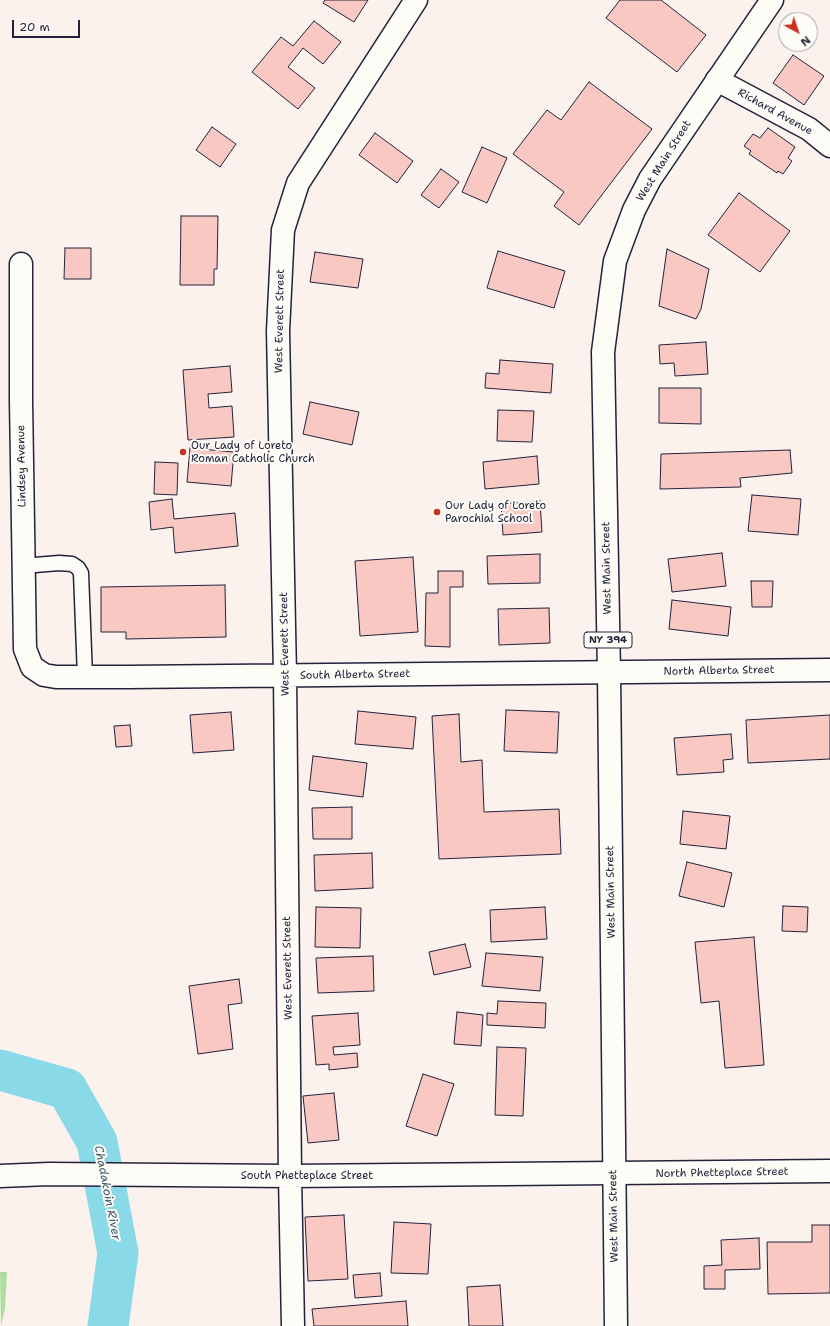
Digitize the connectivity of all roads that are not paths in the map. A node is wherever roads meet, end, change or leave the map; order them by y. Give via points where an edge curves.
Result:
1 (416, 0) edge
2 (772, 0) edge
3 (717, 80) junction
4 (830, 146) edge
5 (20, 264) dead end
6 (23, 566) junction
7 (32, 667) joint
8 (830, 670) edge
9 (609, 673) junction
10 (285, 675) junction
11 (85, 677) junction
12 (830, 1171) edge
13 (613, 1174) junction
14 (0, 1176) edge
15 (290, 1176) junction
16 (293, 1326) edge
17 (616, 1326) edge

1 - 10 street, West Everett Street via 298,183 283,230 278,331
2 - 3 street, West Main Street / NY 394
3 - 4 street, Richard Avenue via 809,129
3 - 9 street, West Main Street / NY 394 via 650,179 634,210 615,261 602,352
5 - 6 street, Lindsey Avenue
6 - 7 street, Lindsey Avenue via 25,649
6 - 11 lane via 59,563 72,564 78,568 81,574
7 - 11 street, South Alberta Street via 44,675
8 - 9 street, North Alberta Street
9 - 10 street, South Alberta Street
9 - 13 street, West Main Street / NY 394
10 - 11 street, South Alberta Street
10 - 15 street, West Everett Street
12 - 13 street, North Phetteplace Street
13 - 15 street, South Phetteplace Street
13 - 17 street, West Main Street / NY 394
14 - 15 street, South Phetteplace Street
15 - 16 street, West Everett Street

